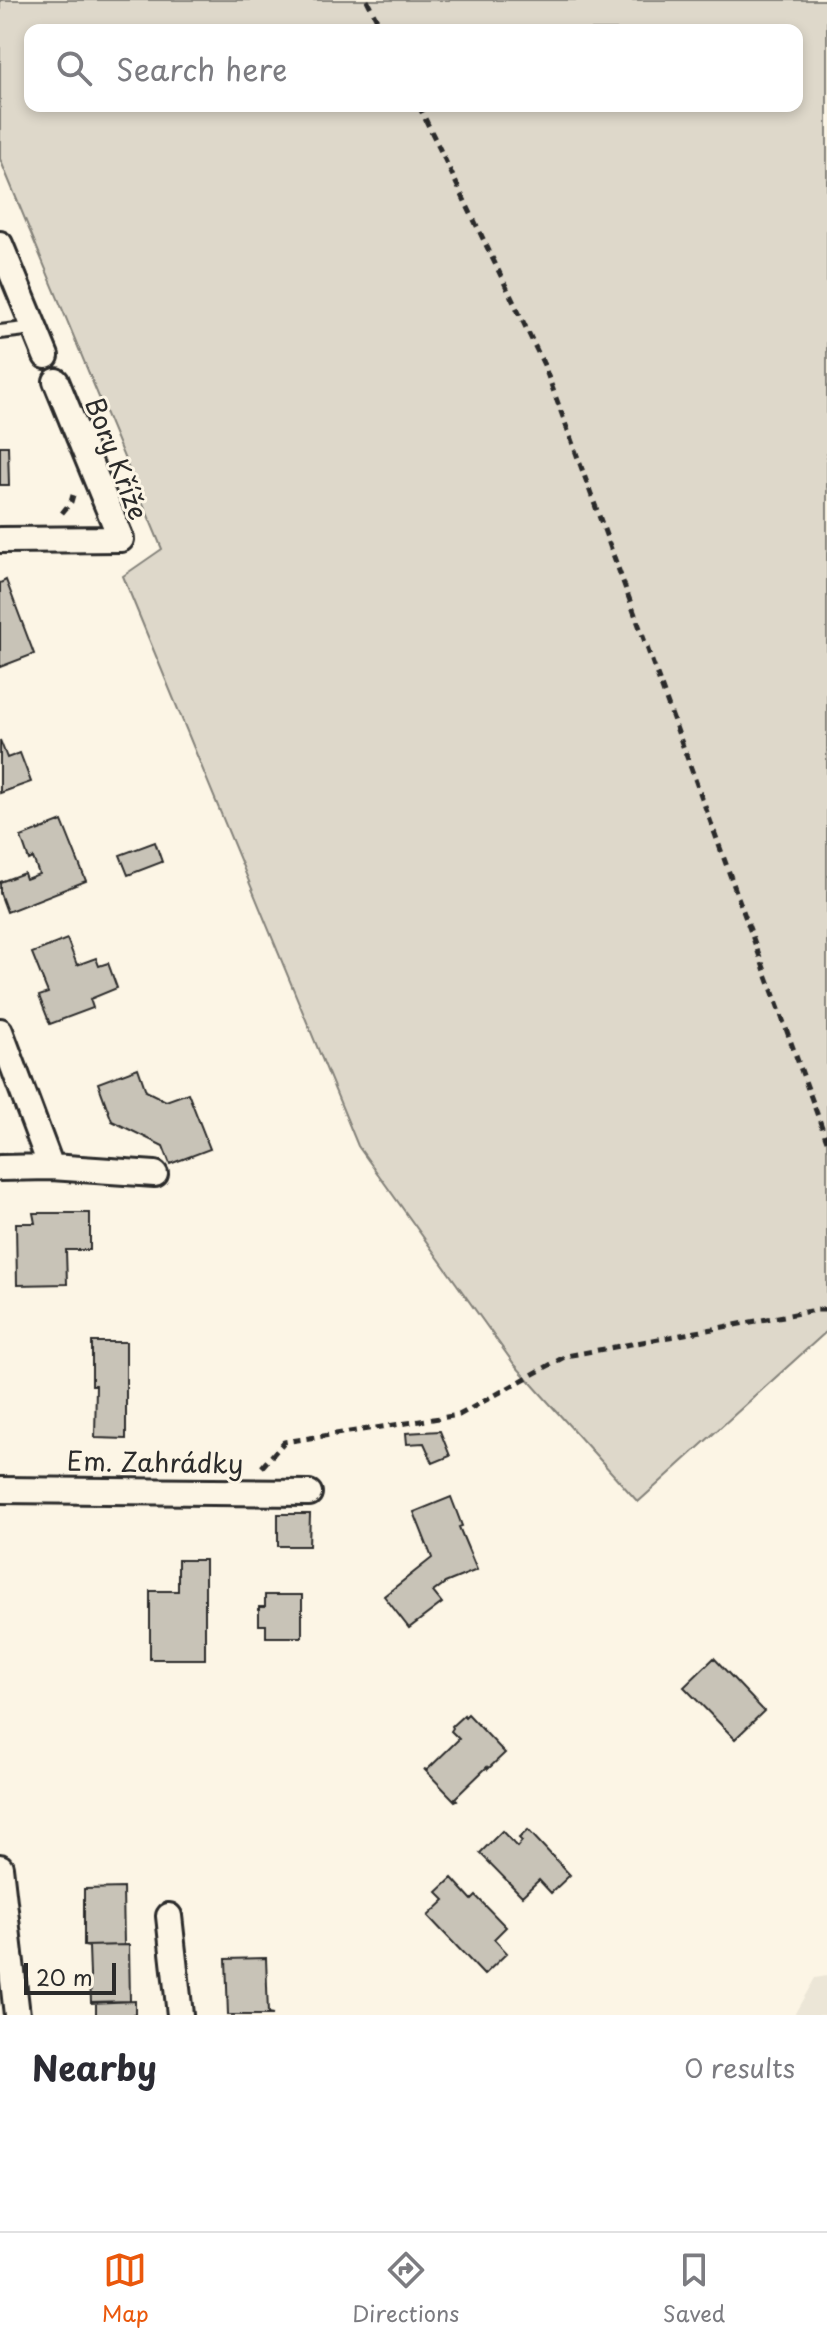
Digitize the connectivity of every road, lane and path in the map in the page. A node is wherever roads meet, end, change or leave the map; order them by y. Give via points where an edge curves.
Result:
1 (367, 0) edge
2 (379, 24) edge
3 (422, 112) edge
4 (0, 244) edge
5 (34, 328) junction
6 (0, 332) edge
7 (46, 356) dead end
8 (56, 381) dead end
9 (75, 487) dead end
10 (57, 517) dead end
11 (0, 540) edge
12 (0, 1031) edge
13 (827, 1141) edge
14 (51, 1167) junction
15 (0, 1168) edge
16 (155, 1174) dead end
17 (827, 1310) edge
18 (0, 1490) edge
19 (240, 1492) junction
20 (309, 1493) dead end
21 (0, 1867) edge
22 (169, 1916) dead end
23 (17, 2015) edge
24 (180, 2015) edge

1 - 2 path
3 - 13 path via 544,365
4 - 5 street
5 - 6 lane
5 - 7 street
8 - 11 street, Bory Kříže via 121,539
9 - 10 path via 71,502
12 - 14 street
14 - 15 street
14 - 16 street
17 - 19 path via 566,1356 459,1415 284,1442
18 - 19 street, Em. Zahrádky
19 - 20 street, Em. Zahrádky
21 - 23 street
22 - 24 street

